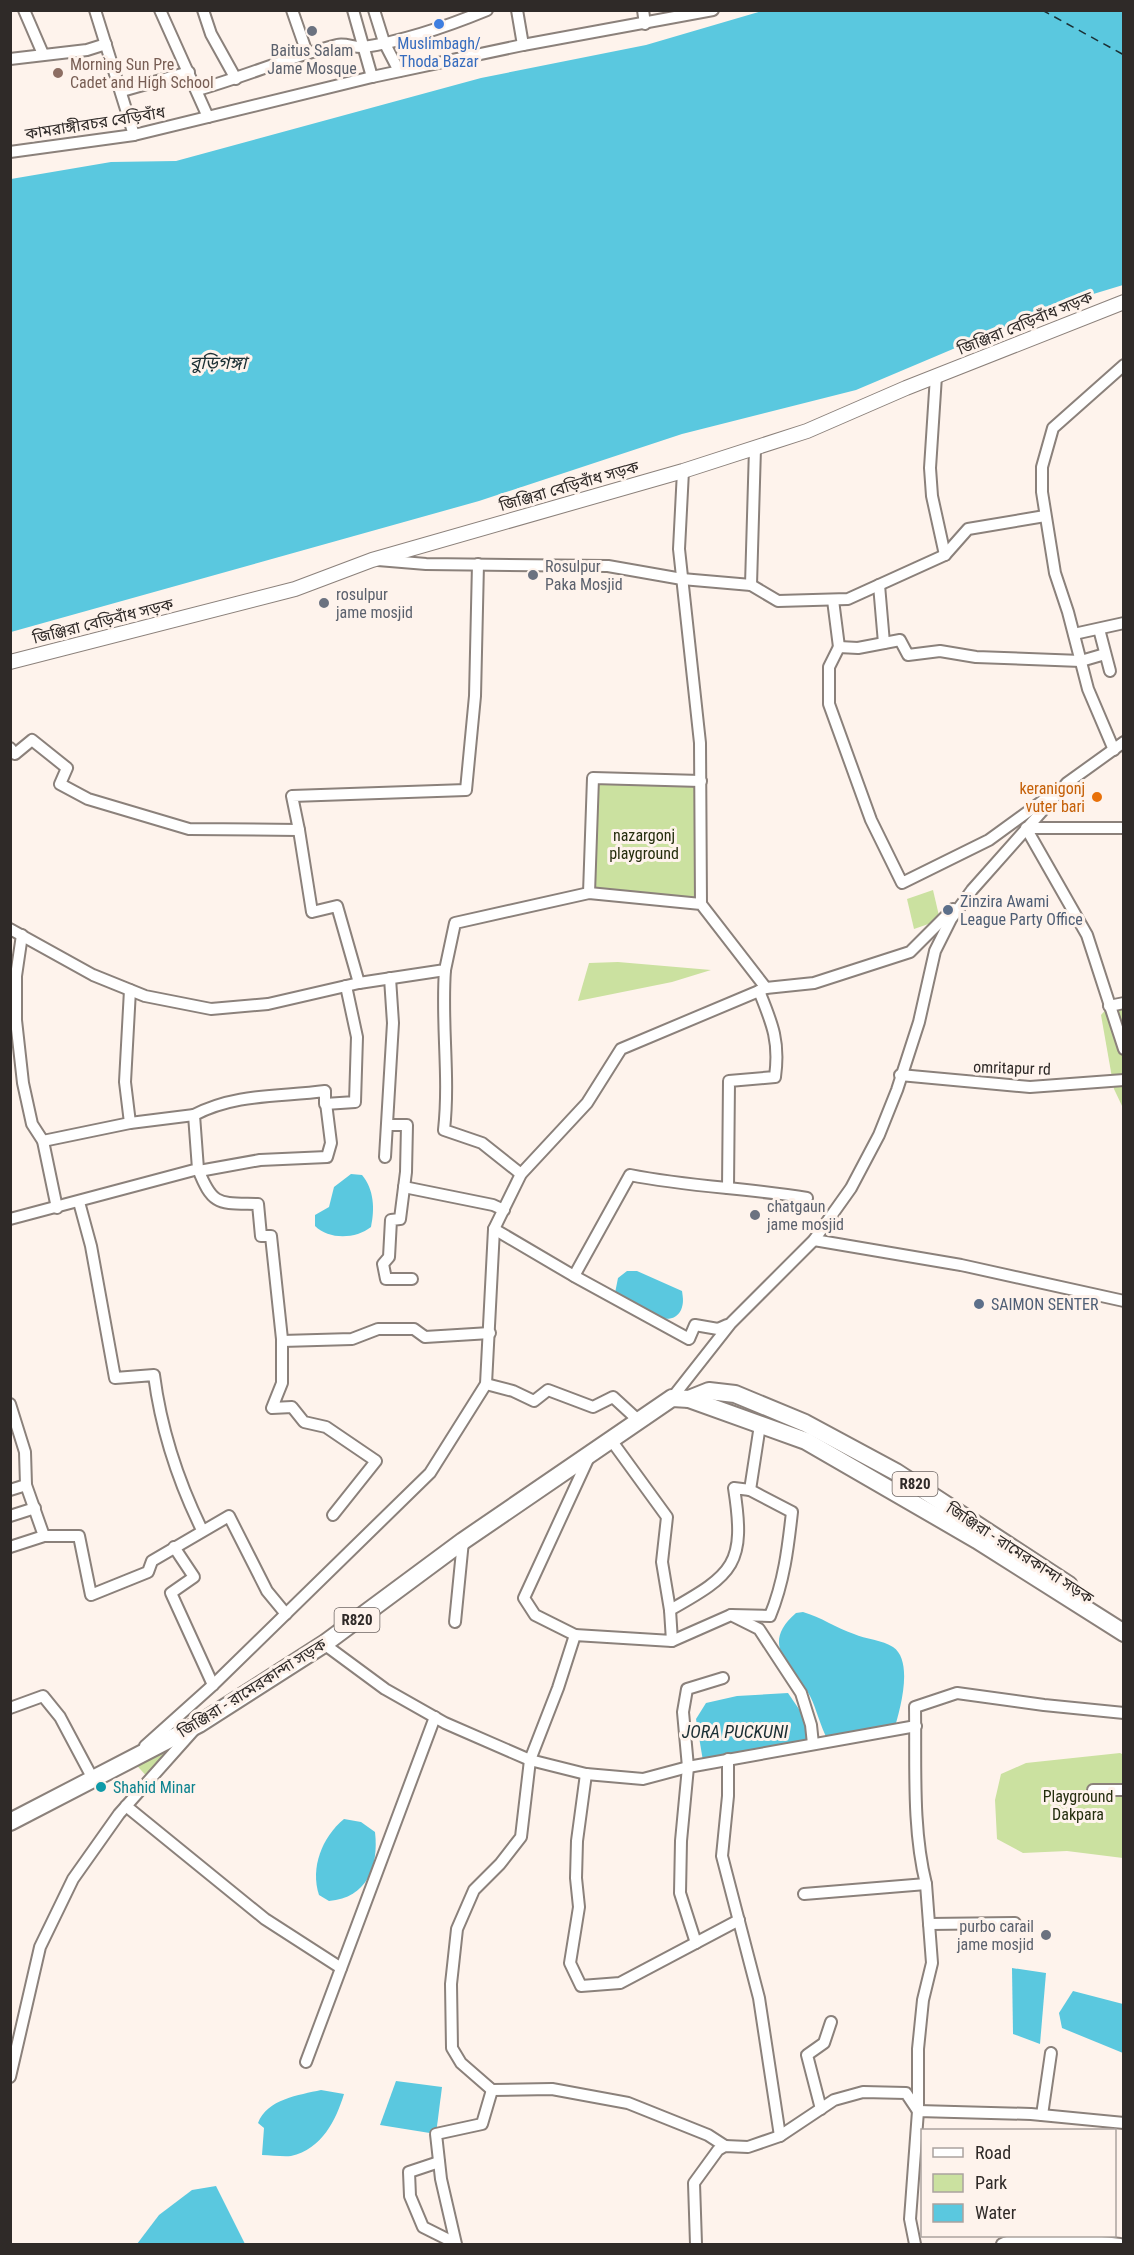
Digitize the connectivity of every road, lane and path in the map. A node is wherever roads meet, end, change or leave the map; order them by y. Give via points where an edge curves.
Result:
1 (24, 10) edge
2 (94, 10) edge
3 (160, 10) edge
4 (203, 10) edge
5 (292, 10) edge
6 (352, 10) edge
7 (374, 10) edge
8 (449, 10) edge
9 (487, 10) edge
10 (517, 10) edge
11 (644, 10) edge
12 (709, 11) edge
13 (453, 23) junction
14 (645, 24) junction
15 (384, 42) junction
16 (106, 44) junction
17 (523, 45) junction
18 (361, 47) junction
19 (308, 53) junction
20 (44, 54) junction
21 (10, 59) edge
22 (399, 71) junction
23 (189, 72) junction
24 (372, 77) junction
25 (236, 79) junction
26 (197, 90) junction
27 (122, 91) junction
28 (208, 117) junction
29 (134, 135) junction
30 (10, 152) edge
31 (1124, 302) edge
32 (1124, 365) edge
33 (936, 376) junction
34 (755, 448) junction
35 (683, 471) junction
36 (1045, 516) junction
37 (945, 555) junction
38 (372, 560) junction
39 (478, 564) junction
40 (682, 579) junction
41 (751, 585) junction
42 (879, 585) junction
43 (833, 600) junction
44 (1124, 623) edge
45 (1099, 629) junction
46 (1074, 634) junction
47 (884, 643) junction
48 (839, 647) junction
49 (1105, 654) junction
50 (1081, 661) junction
51 (10, 662) edge
52 (1110, 671) dead end
53 (1124, 742) edge
54 (10, 748) edge
55 (1114, 750) junction
56 (700, 780) junction
57 (1067, 783) junction
58 (1026, 828) junction
59 (1124, 828) edge
60 (299, 830) junction
61 (972, 890) junction
62 (589, 894) junction
63 (701, 904) junction
64 (10, 929) edge
65 (22, 936) junction
66 (445, 970) junction
67 (390, 978) junction
68 (359, 983) junction
69 (346, 986) junction
70 (763, 989) junction
71 (130, 990) junction
72 (1124, 1003) edge
73 (1109, 1006) junction
74 (1124, 1048) edge
75 (15, 1064) edge
76 (900, 1075) junction
77 (1124, 1080) edge
78 (326, 1104) junction
79 (194, 1114) junction
80 (130, 1123) junction
81 (389, 1125) junction
82 (43, 1141) junction
83 (385, 1157) dead end
84 (198, 1170) junction
85 (521, 1174) junction
86 (404, 1187) junction
87 (728, 1188) junction
88 (807, 1198) dead end
89 (78, 1202) junction
90 (57, 1208) junction
91 (504, 1210) junction
92 (10, 1219) edge
93 (494, 1229) junction
94 (814, 1240) junction
95 (574, 1276) junction
96 (412, 1279) dead end
97 (1124, 1301) edge
98 (731, 1323) junction
99 (490, 1333) junction
100 (282, 1341) junction
101 (486, 1384) junction
102 (672, 1398) junction
103 (689, 1399) junction
104 (10, 1404) edge
105 (638, 1420) junction
106 (760, 1425) junction
107 (14, 1426) edge
108 (611, 1440) junction
109 (589, 1456) junction
110 (26, 1485) junction
111 (10, 1490) edge
112 (750, 1490) junction
113 (34, 1508) junction
114 (333, 1515) dead end
115 (10, 1516) edge
116 (202, 1530) junction
117 (44, 1536) junction
118 (463, 1541) junction
119 (10, 1547) edge
120 (174, 1547) junction
121 (670, 1610) junction
122 (286, 1614) junction
123 (731, 1615) junction
124 (455, 1622) dead end
125 (1123, 1627) edge
126 (575, 1635) junction
127 (672, 1641) junction
128 (324, 1644) junction
129 (723, 1678) dead end
130 (213, 1685) junction
131 (10, 1708) edge
132 (1124, 1713) edge
133 (435, 1717) junction
134 (199, 1724) junction
135 (916, 1726) junction
136 (813, 1744) junction
137 (131, 1759) junction
138 (728, 1759) junction
139 (530, 1760) junction
140 (688, 1767) junction
141 (586, 1774) junction
142 (93, 1779) junction
143 (1093, 1790) dead end
144 (1124, 1790) edge
145 (126, 1806) junction
146 (10, 1822) edge
147 (926, 1884) junction
148 (804, 1894) dead end
149 (739, 1920) junction
150 (1015, 1923) dead end
151 (929, 1924) junction
152 (696, 1943) junction
153 (341, 1968) junction
154 (831, 2022) dead end
155 (1051, 2053) dead end
156 (306, 2062) dead end
157 (10, 2077) edge
158 (492, 2090) junction
159 (821, 2109) junction
160 (918, 2111) junction
161 (1042, 2115) junction
162 (1124, 2123) edge
163 (780, 2136) junction
164 (725, 2146) junction
165 (439, 2162) junction
166 (455, 2244) edge
167 (696, 2244) edge
168 (915, 2244) edge
169 (1002, 2244) edge
170 (1120, 2244) edge

1 - 20 street
2 - 16 street
3 - 23 street
4 - 25 street via 211,34
5 - 19 street
6 - 18 street
7 - 15 street
8 - 13 street
9 - 13 street
10 - 17 street
11 - 14 street
12 - 14 street, কামরাঙ্গীরচর বেড়িবাঁধ
13 - 15 street
14 - 17 street, কামরাঙ্গীরচর বেড়িবাঁধ
15 - 18 street
15 - 22 street
16 - 20 street
16 - 27 street
17 - 22 street, কামরাঙ্গীরচর বেড়িবাঁধ
18 - 19 street via 341,44
18 - 24 street
19 - 25 street
20 - 21 street
22 - 24 street, কামরাঙ্গীরচর বেড়িবাঁধ
23 - 26 street
23 - 27 street
24 - 28 street, কামরাঙ্গীরচর বেড়িবাঁধ
25 - 26 street
26 - 28 street
27 - 29 street
28 - 29 street, কামরাঙ্গীরচর বেড়িবাঁধ
29 - 30 street, কামরাঙ্গীরচর বেড়িবাঁধ
31 - 33 street, জিঞ্জিরা বেড়িবাঁধ সড়ক
32 - 36 street via 1053,428 1042,467
33 - 34 street, জিঞ্জিরা বেড়িবাঁধ সড়ক via 807,432
33 - 37 street via 931,487
34 - 35 street, জিঞ্জিরা বেড়িবাঁধ সড়ক
34 - 41 street
35 - 38 street, জিঞ্জিরা বেড়িবাঁধ সড়ক
35 - 40 street via 679,549
36 - 37 street via 968,529
36 - 46 street via 1055,573
37 - 42 street
38 - 39 street
38 - 51 street, জিঞ্জিরা বেড়িবাঁধ সড়ক via 295,590
39 - 40 street via 608,566
39 - 60 street via 475,696 466,790 292,796
40 - 41 street
40 - 56 street via 700,743
41 - 43 street via 778,601
42 - 43 street via 848,599
42 - 47 street
43 - 48 street
44 - 45 street
45 - 46 street
45 - 49 street
46 - 50 street
47 - 48 street
47 - 50 street via 900,640 908,655 940,651 976,657
48 - 57 street via 829,667 830,704 871,820 902,883 989,840
49 - 50 street
49 - 52 street
50 - 55 street via 1088,689
53 - 55 street
54 - 60 street via 15,754 32,740 67,768 60,784 88,799 189,829
55 - 57 street
56 - 62 street via 593,778
56 - 63 street
57 - 58 street
58 - 59 street
58 - 61 street
58 - 73 street via 1088,935
60 - 68 street via 312,912 337,906
61 - 70 street via 910,952 814,983
61 - 76 street via 935,951 919,1022
62 - 63 street
62 - 66 street via 455,923
63 - 70 street
64 - 65 street
65 - 71 street via 93,975
65 - 75 street via 16,976
66 - 67 street
66 - 85 street via 444,1130 482,1143
67 - 68 street
67 - 81 street via 393,1023
68 - 69 street
69 - 71 street via 268,1004 211,1009
69 - 78 street via 357,1037 355,1102
70 - 85 street via 621,1049 587,1103
70 - 87 street via 778,1053 775,1077 729,1081
71 - 80 street via 125,1082
72 - 73 street
73 - 74 street
75 - 82 street via 32,1124
76 - 77 street, omritapur rd via 1030,1087
76 - 94 street via 879,1135 851,1188
78 - 79 street via 326,1091 248,1096 214,1104
78 - 84 street via 331,1143 327,1156 260,1160
79 - 80 street
79 - 84 street
80 - 82 street
81 - 83 street
81 - 86 street via 407,1125
82 - 90 street
84 - 89 street
84 - 100 street via 208,1194 222,1203 258,1204 261,1236 271,1236
85 - 91 street
86 - 91 street
86 - 96 street via 400,1219 391,1220 389,1257 383,1264 386,1279
87 - 88 street
87 - 95 street via 630,1175
89 - 90 street
89 - 116 street via 91,1246 115,1378 154,1375 168,1445
90 - 92 street
91 - 93 street
93 - 95 street
93 - 99 street
94 - 97 street via 962,1265
94 - 98 street
95 - 98 street via 690,1339 695,1324 718,1329
98 - 102 street
99 - 100 street via 425,1337 414,1329 378,1329 352,1339
99 - 101 street
100 - 114 street via 282,1383 272,1408 292,1407 304,1422 326,1427 376,1461
101 - 105 street via 534,1401 548,1390 593,1407 613,1397
101 - 122 street via 430,1473
102 - 103 main road, জিঞ্জিরা - রামেরকান্দা সড়ক / R820
102 - 105 main road, জিঞ্জিরা - রামেরকান্দা সড়ক / R820
103 - 106 main road, জিঞ্জিরা - রামেরকান্দা সড়ক / R820
103 - 125 main road, জিঞ্জিরা - রামেরকান্দা সড়ক / R820 via 709,1391 735,1394 805,1423 896,1472
104 - 107 street
105 - 108 main road, জিঞ্জিরা - রামেরকান্দা সড়ক / R820
106 - 112 street
106 - 125 main road, জিঞ্জিরা - রামেরকান্দা সড়ক / R820 via 806,1441
107 - 110 street via 25,1452
108 - 109 main road, জিঞ্জিরা - রামেরকান্দা সড়ক / R820
108 - 121 street via 667,1517 662,1562
109 - 118 main road, জিঞ্জিরা - রামেরকান্দা সড়ক / R820
109 - 126 street via 524,1598 535,1615
110 - 111 street
110 - 113 street
112 - 121 street via 734,1488 740,1527 730,1569 712,1587
112 - 123 street via 792,1512 787,1552 779,1594 770,1616
113 - 115 street
113 - 117 street
116 - 120 street
116 - 122 street via 229,1516 267,1591
117 - 119 street
117 - 120 street via 79,1536 91,1595 148,1572 152,1561
118 - 124 street
118 - 128 main road, জিঞ্জিরা - রামেরকান্দা সড়ক / R820
120 - 130 street via 194,1577 171,1593
121 - 127 street
122 - 130 street
123 - 127 street
123 - 136 street via 759,1629 801,1694
126 - 127 street
126 - 139 street
128 - 133 street via 385,1689
128 - 134 main road, জিঞ্জিরা - রামেরকান্দা সড়ক / R820
129 - 140 street via 687,1689 683,1712
130 - 137 street
131 - 142 street via 43,1696 60,1717
132 - 135 street via 957,1693 915,1707
133 - 139 street
133 - 153 street
134 - 137 main road, জিঞ্জিরা - রামেরকান্দা সড়ক / R820
134 - 145 street
135 - 136 street
135 - 147 street
136 - 138 street
137 - 142 main road, জিঞ্জিরা - রামেরকান্দা সড়ক / R820
138 - 140 street
138 - 149 street via 722,1856
139 - 141 street
139 - 158 street via 521,1837 474,1890 457,1929 451,1984 452,2048 461,2063
140 - 141 street via 643,1779
140 - 152 street via 680,1893
141 - 152 street via 577,1841 579,1907 570,1963 581,1986 620,1983
142 - 146 main road, জিঞ্জিরা - রামেরকান্দা সড়ক / R820
143 - 144 street
145 - 153 street via 265,1919
145 - 157 street via 73,1879 40,1947
147 - 148 street
147 - 151 street
149 - 152 street
149 - 163 street via 759,1998
150 - 151 street
151 - 160 street via 932,1963 918,2049
153 - 156 street
154 - 159 street via 824,2043 807,2055
155 - 161 street
158 - 164 street via 552,2089 628,2103 708,2135
158 - 165 street via 482,2124 436,2134
159 - 160 street via 834,2100 863,2092 906,2092
159 - 163 street
160 - 161 street
160 - 168 street via 910,2219
161 - 162 street
163 - 164 street via 748,2147
164 - 167 street via 694,2183
165 - 166 street
165 - 166 street via 409,2172 410,2196 423,2227
169 - 170 street via 1092,2240

